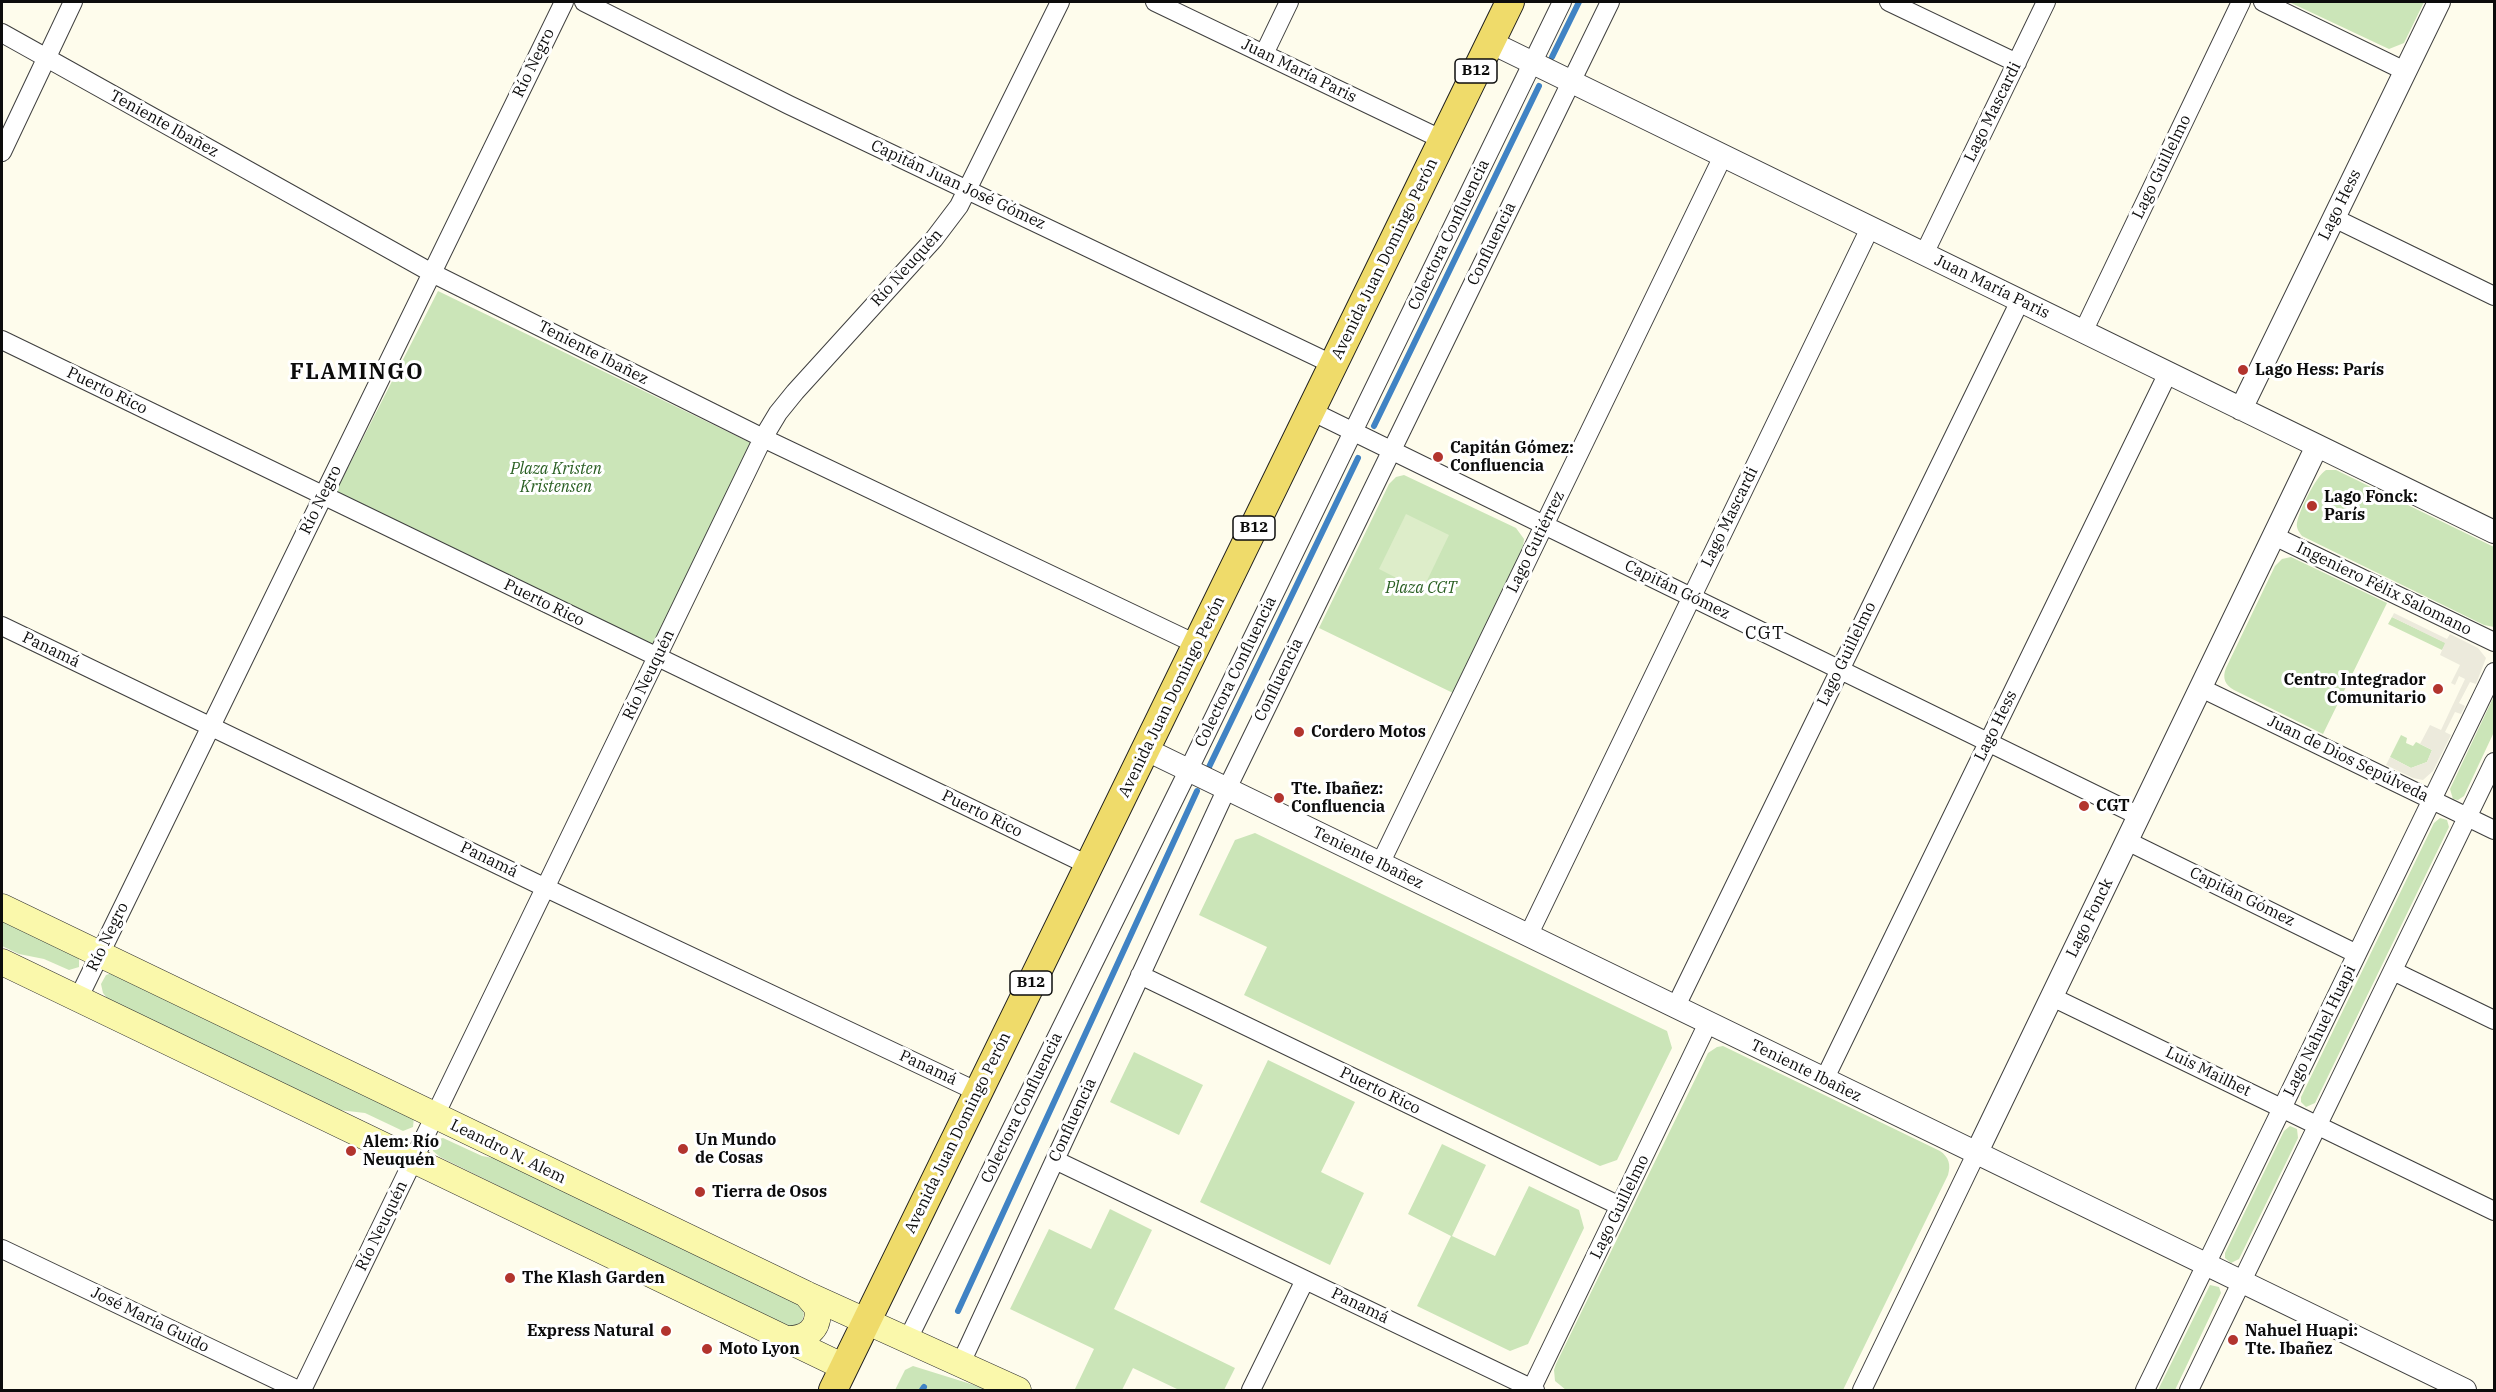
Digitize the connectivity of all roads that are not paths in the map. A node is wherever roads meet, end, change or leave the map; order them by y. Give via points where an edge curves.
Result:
1 (74, 2) edge
2 (564, 2) edge
3 (584, 2) edge
4 (1060, 2) edge
5 (1155, 2) edge
6 (1289, 2) edge
7 (1510, 2) edge
8 (1562, 2) edge
9 (1610, 2) edge
10 (1889, 2) edge
11 (2046, 2) edge
12 (2241, 2) edge
13 (2263, 2) edge
14 (2439, 2) edge
15 (2, 33) edge
16 (1490, 42) junction
17 (1264, 54) junction
18 (46, 58) junction
19 (1533, 63) junction
20 (2017, 63) junction
21 (2405, 71) junction
22 (1571, 82) junction
23 (1443, 140) junction
24 (2, 152) edge
25 (1723, 156) junction
26 (968, 190) junction
27 (2334, 218) junction
28 (1870, 228) junction
29 (1924, 254) junction
30 (432, 273) junction
31 (2492, 288) edge
32 (2020, 301) junction
33 (2083, 332) junction
34 (2, 340) edge
35 (1334, 364) junction
36 (2168, 373) junction
37 (2241, 409) junction
38 (1311, 411) junction
39 (1353, 432) junction
40 (763, 438) junction
41 (2317, 446) junction
42 (1391, 450) junction
43 (323, 496) junction
44 (1544, 525) junction
45 (2494, 532) edge
46 (2274, 536) junction
47 (1692, 597) junction
48 (2, 626) edge
49 (2494, 642) edge
50 (1198, 645) junction
51 (657, 658) junction
52 (1840, 670) junction
53 (2494, 672) edge
54 (2201, 688) junction
55 (211, 727) junction
56 (1988, 742) junction
57 (1147, 750) junction
58 (2494, 762) edge
59 (1188, 771) junction
60 (1226, 790) junction
61 (2432, 800) junction
62 (2139, 816) junction
63 (2468, 817) junction
64 (2494, 830) edge
65 (2127, 841) junction
66 (1380, 864) junction
67 (1088, 865) junction
68 (546, 888) junction
69 (2, 907) edge
70 (1528, 936) junction
71 (100, 954) junction
72 (2357, 954) junction
73 (2, 962) edge
74 (2393, 971) junction
75 (1140, 975) junction
76 (2052, 997) junction
77 (78, 999) junction
78 (1675, 1008) junction
79 (2494, 1020) edge
80 (1708, 1023) junction
81 (1824, 1080) junction
82 (978, 1092) junction
83 (2282, 1108) junction
84 (435, 1117) junction
85 (2318, 1125) junction
86 (1976, 1154) junction
87 (1055, 1160) junction
88 (414, 1161) junction
89 (1620, 1206) junction
90 (2494, 1210) edge
91 (2, 1249) edge
92 (2206, 1265) junction
93 (1305, 1280) junction
94 (2242, 1282) junction
95 (806, 1294) junction
96 (866, 1323) junction
97 (784, 1339) junction
98 (906, 1341) junction
99 (960, 1365) junction
100 (839, 1379) edge
101 (300, 1390) edge
102 (1018, 1390) edge
103 (1251, 1390) edge
104 (1533, 1390) edge
105 (1862, 1390) edge
106 (2145, 1390) edge
107 (2189, 1390) edge
108 (2465, 1390) edge

1 - 18 street
2 - 30 street, Río Negro
3 - 26 street, Capitán Juan José Gómez
4 - 26 street, Río Neuquén
5 - 17 street, Juan María Paris
6 - 17 street
7 - 16 main road, Avenida Juan Domingo Perón / B12
8 - 19 street, Colectora Confluencia
9 - 22 street, Confluencia
10 - 20 street
11 - 20 street, Lago Mascardi
12 - 33 street, Lago Guillelmo
13 - 21 street
14 - 21 street, Lago Hess
15 - 18 street, Teniente Ibañez
16 - 19 street, Juan María Paris
16 - 23 main road, Avenida Juan Domingo Perón / B12
17 - 23 street, Juan María Paris
18 - 24 street
18 - 30 street, Teniente Ibañez
19 - 22 street, Juan María Paris
19 - 39 street, Colectora Confluencia
20 - 29 street, Lago Mascardi
21 - 27 street, Lago Hess
22 - 25 street, Juan María Paris
22 - 42 street, Confluencia
23 - 35 main road, Avenida Juan Domingo Perón / B12
25 - 28 street, Juan María Paris
25 - 44 street, Lago Gutiérrez
26 - 35 street, Capitán Juan José Gómez
26 - 40 street, Río Neuquén via 934,239 795,392
27 - 31 street
27 - 37 street, Lago Hess
28 - 29 street, Juan María Paris
28 - 47 street, Lago Mascardi
29 - 32 street, Juan María Paris
30 - 40 street, Teniente Ibañez
30 - 43 street, Río Negro
32 - 33 street, Juan María Paris
32 - 52 street, Lago Guillelmo
33 - 36 street, Juan María Paris
34 - 43 street, Puerto Rico
35 - 38 main road, Avenida Juan Domingo Perón / B12
36 - 37 street, Juan María Paris
36 - 56 street, Lago Hess
37 - 41 street, Juan María Paris
38 - 39 street, Capitán Gómez
38 - 50 main road, Avenida Juan Domingo Perón / B12
39 - 42 street, Capitán Gómez
39 - 59 street, Colectora Confluencia
40 - 50 street, Teniente Ibañez
40 - 51 street, Río Neuquén
41 - 45 street, Juan María Paris
41 - 46 street, Lago Fonck
42 - 44 street, Capitán Gómez
42 - 60 street, Confluencia
43 - 51 street, Puerto Rico
43 - 55 street, Río Negro
44 - 47 street, Capitán Gómez
44 - 66 street, Lago Gutiérrez
46 - 49 street, Ingeniero Félix Salomano
46 - 54 street, Lago Fonck
47 - 52 street, Capitán Gómez
47 - 70 street, Lago Mascardi
48 - 55 street, Panamá
50 - 57 main road, Avenida Juan Domingo Perón / B12
51 - 67 street, Puerto Rico
51 - 68 street, Río Neuquén
52 - 56 street, Capitán Gómez
52 - 78 street, Lago Guillelmo
53 - 61 street, Lago Nahuel Huapi
54 - 61 street, Juan de Dios Sepúlveda
54 - 62 street, Lago Fonck
55 - 68 street, Panamá
55 - 71 street, Río Negro
56 - 62 street, Capitán Gómez
56 - 81 street, Lago Hess
57 - 59 street, Teniente Ibañez
57 - 67 main road, Avenida Juan Domingo Perón / B12
58 - 63 street
59 - 60 street, Teniente Ibañez
59 - 98 street, Colectora Confluencia
60 - 66 street, Teniente Ibañez
60 - 75 street, Confluencia
61 - 63 street, Juan de Dios Sepúlveda
61 - 72 street, Lago Nahuel Huapi
62 - 65 street, Lago Fonck
63 - 64 street, Juan de Dios Sepúlveda
63 - 74 street
65 - 72 street, Capitán Gómez
65 - 76 street, Lago Fonck
66 - 70 street, Teniente Ibañez
67 - 82 main road, Avenida Juan Domingo Perón / B12
68 - 82 street, Panamá
68 - 84 street, Río Neuquén
69 - 71 main road, Leandro N. Alem
70 - 78 street, Teniente Ibañez
71 - 77 street, Río Negro
71 - 84 main road, Leandro N. Alem
72 - 83 street, Lago Nahuel Huapi
73 - 77 main road
74 - 79 street
74 - 85 street
75 - 87 street, Confluencia
75 - 89 street, Puerto Rico
76 - 83 street, Luis Mailhet
76 - 86 street, Lago Fonck
77 - 88 main road
78 - 80 street, Teniente Ibañez
80 - 81 street, Teniente Ibañez
80 - 89 street, Lago Guillelmo
81 - 86 street, Teniente Ibañez
82 - 96 main road, Avenida Juan Domingo Perón / B12
83 - 85 street, Luis Mailhet
83 - 92 street, Lago Nahuel Huapi
84 - 88 street, Río Neuquén
84 - 95 main road, Leandro N. Alem
85 - 90 street, Luis Mailhet
85 - 94 street
86 - 92 street, Teniente Ibañez
86 - 105 street, Lago Fonck
87 - 93 street, Panamá
87 - 99 street, Confluencia
88 - 97 main road
88 - 101 street, Río Neuquén
89 - 104 street, Lago Guillelmo
91 - 101 street, José María Guido
92 - 94 street, Teniente Ibañez
92 - 106 street, Lago Nahuel Huapi
93 - 103 street
93 - 104 street, Panamá
94 - 107 street
94 - 108 street, Teniente Ibañez
95 - 96 main road, Leandro N. Alem
95 - 97 main road via 817,1307 817,1322 809,1334
96 - 98 main road, Leandro N. Alem
96 - 100 main road, Avenida Juan Domingo Perón / B12
97 - 100 main road
98 - 99 main road, Leandro N. Alem
99 - 102 main road, Leandro N. Alem

